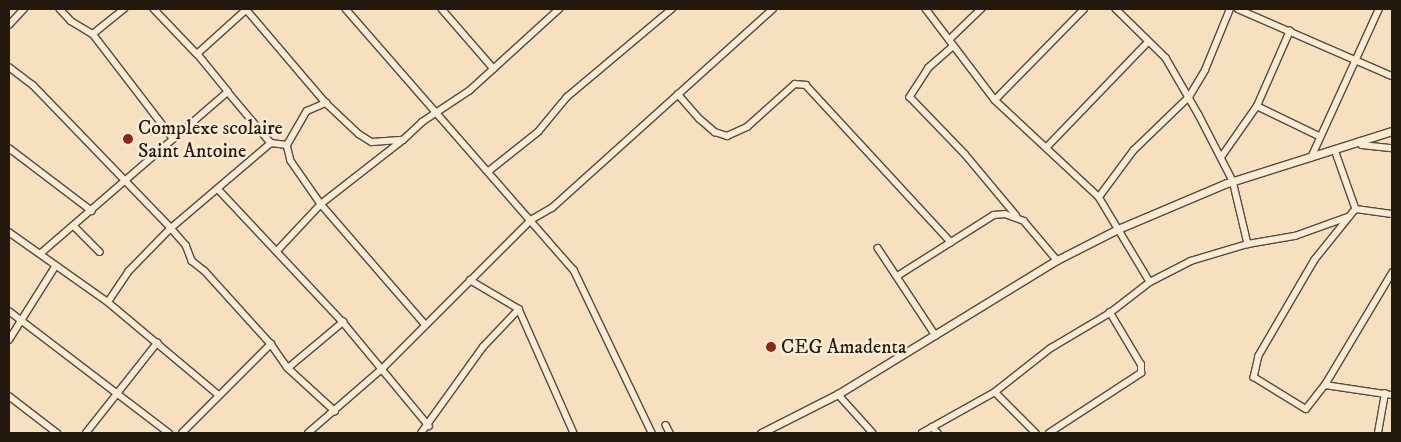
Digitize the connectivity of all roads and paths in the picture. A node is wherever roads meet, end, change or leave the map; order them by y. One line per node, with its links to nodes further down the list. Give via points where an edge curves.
1 (24, 9): 18 (street)
2 (60, 9): 20 (street, via 71,21)
3 (124, 9): 20 (street)
4 (154, 9): 24 (street)
5 (246, 9): 24 (street); 33 (street)
6 (346, 9): 35 (street)
7 (442, 9): 27 (street)
8 (559, 9): 27 (street)
9 (672, 9): 49 (street, via 567,97 538,132)
10 (773, 9): 30 (street)
11 (926, 9): 21 (street)
12 (981, 9): 21 (street)
13 (1084, 9): 32 (street)
14 (1116, 9): 22 (street)
15 (1230, 9): 31 (street, via 1205,70)
16 (1238, 9): 19 (street)
17 (1379, 9): 25 (street)
18 (9, 25)
19 (1290, 31): 25 (street); 34 (street)
20 (93, 34): 38 (street)
21 (949, 40): 23 (street)
22 (1148, 42): 31 (street, via 1166,58); 43 (street)
23 (954, 46): 32 (street); 58 (street, via 929,68 910,97 965,154)
24 (197, 54): 29 (street)
25 (1353, 61): 28 (street); 37 (street)
26 (9, 67): 50 (street, via 33,85)
27 (494, 69): 35 (street)
28 (1392, 76)
29 (228, 92): 38 (street); 41 (street)
30 (678, 94): 60 (street, via 552,208); 65 (street, via 715,132 727,136 747,127 794,84 806,85)
31 (1189, 97): 47 (street); 53 (street, via 1133,151)
32 (995, 100): 43 (street)
33 (326, 103): 39 (street, via 366,140); 42 (street, via 307,111)
34 (1257, 106): 37 (street); 47 (street)
35 (437, 112): 39 (street); 49 (street)
36 (1392, 131): 40 (street)
37 (1319, 136): 48 (street)
38 (172, 137): 50 (street)
39 (402, 140): 54 (street)
40 (1360, 141): 45 (street, via 1362,145); 46 (street)
41 (271, 143): 42 (street); 52 (street)
42 (287, 145): 54 (street, via 291,161)
43 (1047, 147): 53 (street)
44 (9, 148): 56 (street)
45 (1392, 148)
46 (1336, 150): 48 (street); 55 (street)
47 (1222, 156): 51 (street)
48 (1311, 158): 51 (street)
49 (489, 171): 60 (street)
50 (127, 181): 56 (street); 62 (street)
51 (1233, 181): 63 (street); 66 (street)
52 (218, 189): 62 (street); 68 (street)
53 (1099, 197): 63 (street)
54 (322, 204): 68 (street); 84 (street)
55 (1356, 209): 57 (street); 59 (street)
56 (92, 211): 61 (street)
57 (1392, 214)
58 (1016, 215): 65 (street, via 994,215); 71 (street)
59 (1348, 217): 66 (street, via 1295,236); 91 (street, via 1314,260 1259,356 1253,373 1265,385 1306,408)
60 (531, 220): 75 (street); 110 (street, via 574,270)
61 (75, 227): 69 (street); 70 (street)
62 (171, 228): 78 (street, via 128,272); 88 (street, via 186,245 192,261 205,271)
63 (1118, 229): 71 (street); 76 (street)
64 (9, 232): 70 (street)
65 (951, 242): 74 (street)
66 (1248, 244): 76 (street, via 1204,255)
67 (878, 248): 74 (street)
68 (278, 250): 83 (street)
69 (100, 252)
70 (40, 254): 72 (street)
71 (1057, 260): 85 (street)
72 (55, 267): 78 (street); 82 (street)
73 (1392, 273): 77 (street)
74 (899, 275): 85 (street)
75 (470, 280): 79 (street); 84 (street)
76 (1150, 282): 81 (street)
77 (1389, 283): 91 (street)
78 (108, 302): 87 (street)
79 (519, 309): 101 (street, via 483,347); 109 (street)
80 (9, 311): 82 (street)
81 (1110, 313): 92 (street, via 1051,348); 117 (street, via 1141,365 1141,373)
82 (23, 321): 86 (street); 98 (street)
83 (343, 322): 89 (street); 90 (street)
84 (424, 323): 90 (street)
85 (936, 336): 93 (street)
86 (9, 340)
87 (157, 343): 95 (street); 98 (street)
88 (271, 344): 89 (street); 95 (street)
89 (288, 368): 99 (street)
90 (383, 368): 99 (street); 101 (street)
91 (1325, 385): 94 (street)
92 (995, 392): 102 (street); 116 (street)
93 (838, 394): 112 (street); 113 (street)
94 (1385, 394): 96 (street); 118 (street)
95 (219, 395): 106 (street)
96 (1392, 395)
97 (9, 396): 103 (street)
98 (118, 396): 104 (street); 105 (street)
99 (335, 411): 107 (street)
100 (666, 425): 111 (street)
101 (429, 426): 108 (street)
102 (932, 427): 114 (street); 115 (street)
103 (57, 433)
104 (86, 433)
105 (169, 433)
106 (182, 433)
107 (308, 433)
108 (421, 433)
109 (574, 433)
110 (652, 433)
111 (670, 433)
112 (761, 433)
113 (873, 433)
114 (922, 433)
115 (938, 433)
116 (1036, 433)
117 (1049, 433)
118 (1378, 433)

